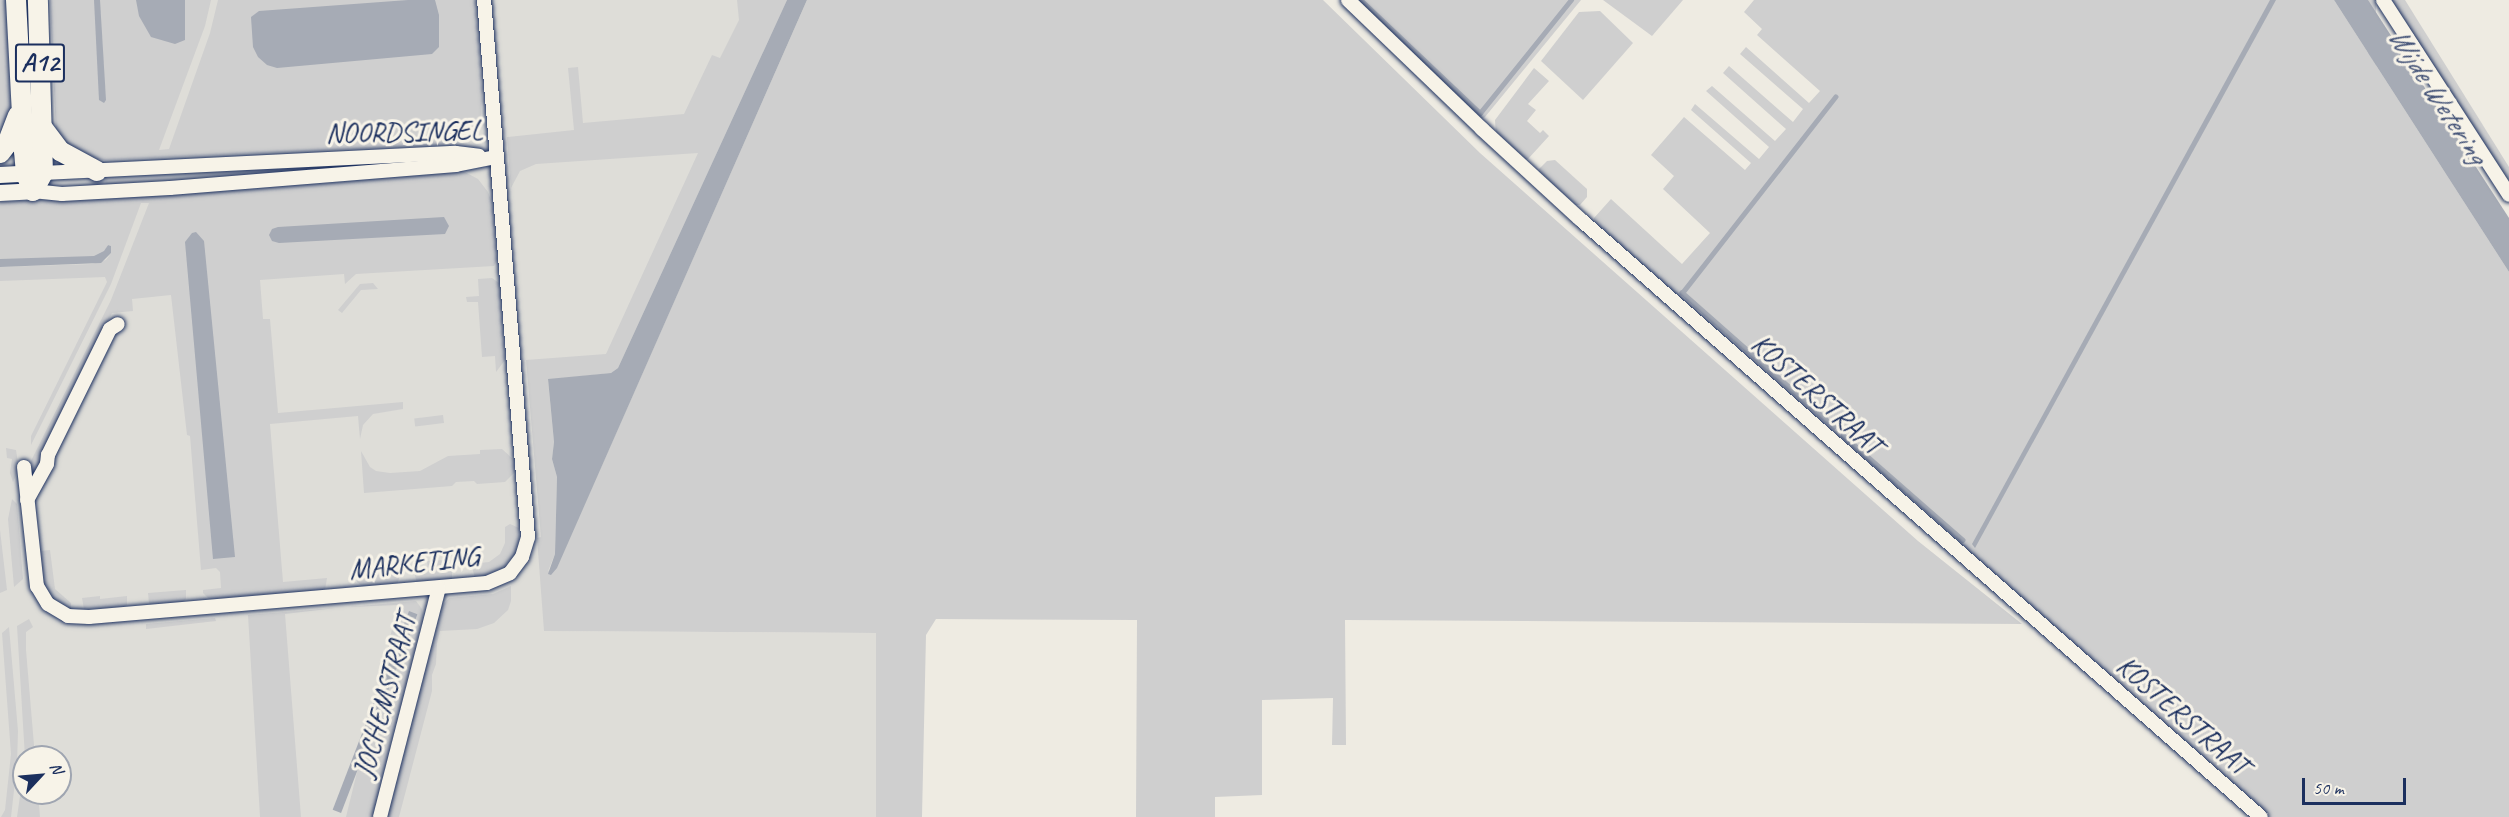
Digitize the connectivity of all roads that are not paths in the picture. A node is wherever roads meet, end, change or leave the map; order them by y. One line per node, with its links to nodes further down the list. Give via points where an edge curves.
1 (16, 0): 6 (highway, A12)
2 (38, 0): 7 (highway, A12)
3 (484, 0): 9 (street, MARKETING)
4 (1348, 0): 20 (street, KOSTERSTRAAT, via 1580,219)
5 (2383, 0): 14 (street)
6 (21, 107): 8 (highway, A12, via 12,134); 12 (highway, A12)
7 (42, 127): 10 (highway, A12, via 60,151); 12 (highway, A12)
8 (0, 153)
9 (496, 157): 10 (street, NOORDSINGEL, via 456,153); 12 (street, NOORDSINGEL, via 456,165 63,194); 18 (street, MARKETING, via 528,537 522,557 503,578 487,584)
10 (97, 171): 12 (street, NOORDSINGEL)
11 (0, 175): 12 (main road, NOORDSINGEL)
12 (41, 178): 13 (main road, NOORDSINGEL)
13 (0, 193)
14 (2509, 195)
15 (118, 324): 17 (street, via 110,329)
16 (24, 467): 17 (street, MARKETING)
17 (27, 500): 18 (street, MARKETING, via 37,586 48,604 68,616 89,618)
18 (439, 588): 19 (street, JOCHEMSTRAAT)
19 (380, 817)
20 (2261, 817)

